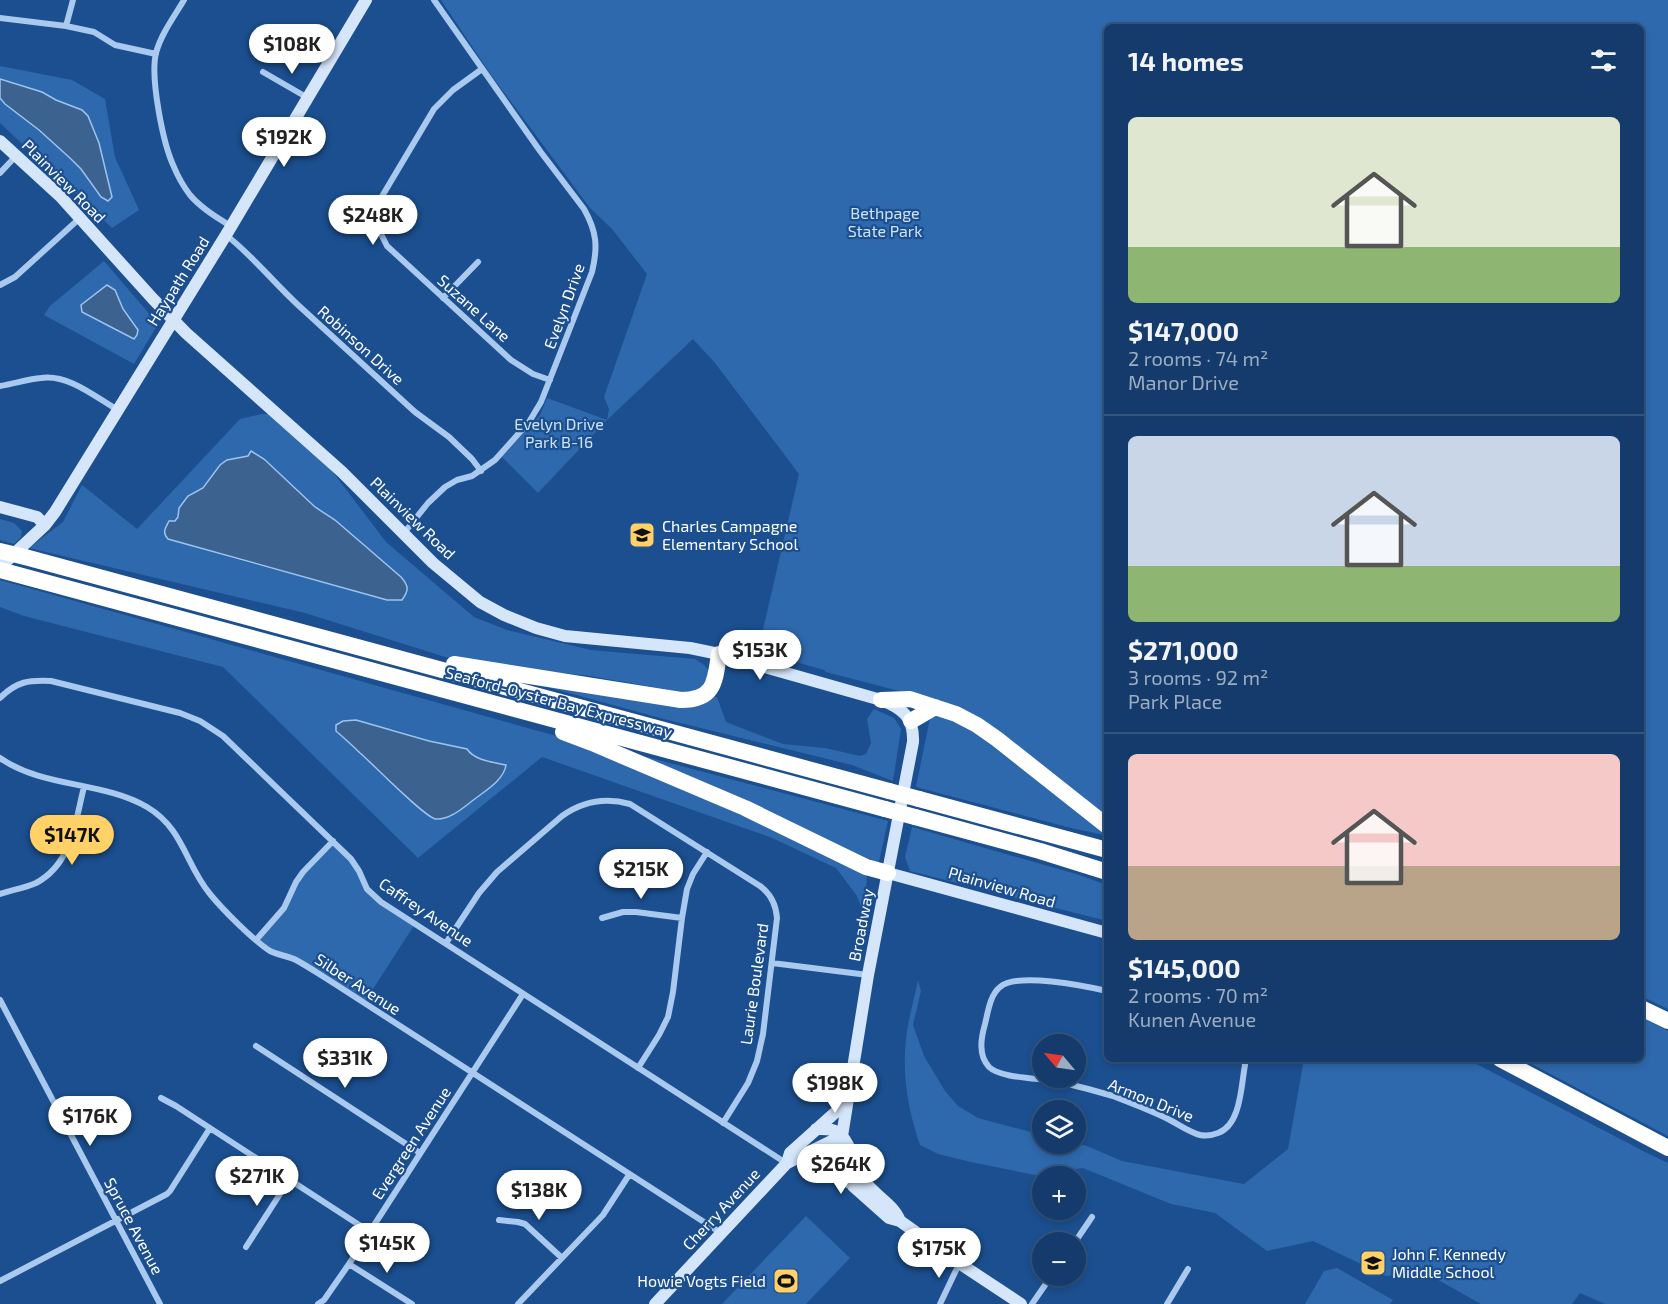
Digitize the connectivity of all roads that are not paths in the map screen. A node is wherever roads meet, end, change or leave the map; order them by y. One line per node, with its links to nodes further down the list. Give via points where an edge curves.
1 (73, 0): 6 (street)
2 (184, 0): 7 (street)
3 (366, 0): 10 (main road, Haypath Road)
4 (434, 0): 8 (street, Evelyn Drive)
5 (0, 18): 6 (street)
6 (66, 26): 7 (street, via 94,32 115,45)
7 (156, 54): 15 (street, Robinson Drive, via 156,99 172,165 191,196)
8 (482, 69): 18 (street, Suzane Lane, via 434,109 379,206 379,230 387,246); 20 (street, Evelyn Drive, via 584,209 595,235 592,272)
9 (263, 72): 10 (street)
10 (308, 98): 15 (main road, Haypath Road)
11 (0, 141): 12 (main road, Plainview Road)
12 (16, 156): 13 (street); 14 (main road, Plainview Road)
13 (0, 173)
14 (80, 218): 17 (street, via 15,277); 19 (main road, Plainview Road)
15 (229, 231): 19 (main road, Haypath Road); 23 (street, Robinson Drive, via 298,305 449,437)
16 (478, 262): 18 (street)
17 (0, 285)
18 (442, 298): 20 (street, Suzane Lane, via 511,360)
19 (173, 319): 22 (main road, Haypath Road); 26 (main road, Plainview Road, via 342,472)
20 (550, 380): 23 (street, Evelyn Drive, via 529,422)
21 (0, 386): 22 (street, via 57,378)
22 (118, 410): 25 (main road, Haypath Road)
23 (481, 471): 26 (street, Evelyn Drive, via 445,487)
24 (0, 507): 25 (main road, via 37,517)
25 (45, 525): 28 (main road, Haypath Road)
26 (403, 534): 30 (main road, Plainview Road, via 480,602 536,628 579,638)
27 (0, 551): 29 (highway, Seaford-Oyster Bay Expressway, bridge)
28 (3, 570): 33 (highway, Seaford-Oyster Bay Expressway)
29 (370, 651): 30 (highway, via 688,700 705,695 712,686); 40 (highway, Seaford-Oyster Bay Expressway, bridge)
30 (719, 654): 32 (main road, Plainview Road)
31 (0, 698): 39 (street, Caffrey Avenue, via 20,683 51,681 200,721 223,736)
32 (881, 700): 34 (highway, via 910,699); 35 (main road, Plainview Road, via 899,708)
33 (484, 701): 42 (highway, Seaford-Oyster Bay Expressway, bridge, via 1040,850); 43 (highway, via 724,799 866,867)
34 (935, 707): 35 (highway); 38 (highway, via 987,730)
35 (911, 721): 43 (main road, Broadway, via 913,742)
36 (0, 758): 37 (street, Silber Avenue, via 20,770)
37 (84, 787): 44 (street, via 70,844 59,864 34,884); 48 (street, Silber Avenue, via 128,798 160,816 183,845 208,893)
38 (1104, 824)
39 (333, 841): 48 (street, via 303,872 284,908); 49 (street, Caffrey Avenue, via 351,859 371,894)
40 (1104, 849)
41 (707, 852): 46 (street, via 687,889); 49 (street, Laurie Boulevard, via 630,804 607,800 581,804 497,872); 50 (street, Laurie Boulevard, via 760,886 771,898 777,918)
42 (1104, 871)
43 (888, 873): 47 (main road, Plainview Road); 51 (main road, Broadway)
44 (0, 894)
45 (602, 918): 46 (street, via 636,912)
46 (682, 918): 60 (street, via 668,1017)
47 (1104, 932)
48 (256, 940): 61 (street, Silber Avenue, via 271,951 294,959)
49 (446, 943): 53 (street, Caffrey Avenue)
50 (772, 963): 51 (street); 64 (street, Laurie Boulevard, via 757,1061)
51 (867, 975): 63 (main road, Broadway)
52 (1104, 990): 58 (street, Armon Drive, via 1031,980 1000,986 993,996 983,1032 985,1061 1000,1074 1059,1082 1112,1096 1200,1135 1218,1134 1232,1124)
53 (523, 994): 60 (street, Caffrey Avenue); 61 (street, Evergreen Avenue)
54 (0, 1000): 76 (street, Spruce Avenue)
55 (1644, 1009): 56 (highway)
56 (1668, 1021)
57 (256, 1046): 69 (street)
58 (1244, 1062)
59 (1506, 1062): 68 (highway)
60 (638, 1068): 64 (street, Caffrey Avenue)
61 (472, 1073): 69 (street, Evergreen Avenue); 71 (street, Silber Avenue)
62 (161, 1098): 65 (street)
63 (848, 1098): 66 (main road, Cherry Avenue); 67 (main road, Broadway)
64 (723, 1123): 70 (street, Caffrey Avenue)
65 (210, 1128): 72 (street); 76 (street, via 170,1191)
66 (816, 1129): 67 (main road, via 832,1129); 70 (main road, Cherry Avenue, via 790,1153)
67 (842, 1136): 70 (main road, Cherry Avenue); 73 (main road, Broadway, via 837,1148); 77 (main road, Broadway, via 863,1179 896,1211)
68 (1668, 1148)
69 (420, 1153): 78 (street, Evergreen Avenue)
70 (792, 1161): 73 (main road, via 823,1163); 80 (main road, Cherry Avenue)
71 (629, 1175): 80 (street, Silber Avenue); 82 (street, via 603,1215)
72 (289, 1180): 78 (street); 81 (street)
73 (853, 1186): 77 (main road, Broadway, via 889,1218)
74 (1092, 1217): 79 (street)
75 (500, 1220): 82 (street, via 525,1224)
76 (115, 1221): 86 (street); 88 (street, Spruce Avenue)
77 (900, 1221): 83 (main road, Broadway)
78 (370, 1232): 84 (street, Evergreen Avenue)
79 (1082, 1232)
80 (721, 1233): 92 (main road, Cherry Avenue)
81 (246, 1247)
82 (562, 1258): 91 (street)
83 (959, 1263): 93 (street); 94 (main road, Broadway)
84 (349, 1264): 89 (street, Evergreen Avenue); 90 (street)
85 (1188, 1269): 96 (street)
86 (0, 1281)
87 (1044, 1286): 95 (street)
88 (160, 1304)
89 (318, 1304)
90 (412, 1304)
91 (518, 1304)
92 (655, 1304)
93 (940, 1304)
94 (1021, 1304)
95 (1032, 1304)
96 (1167, 1304)

